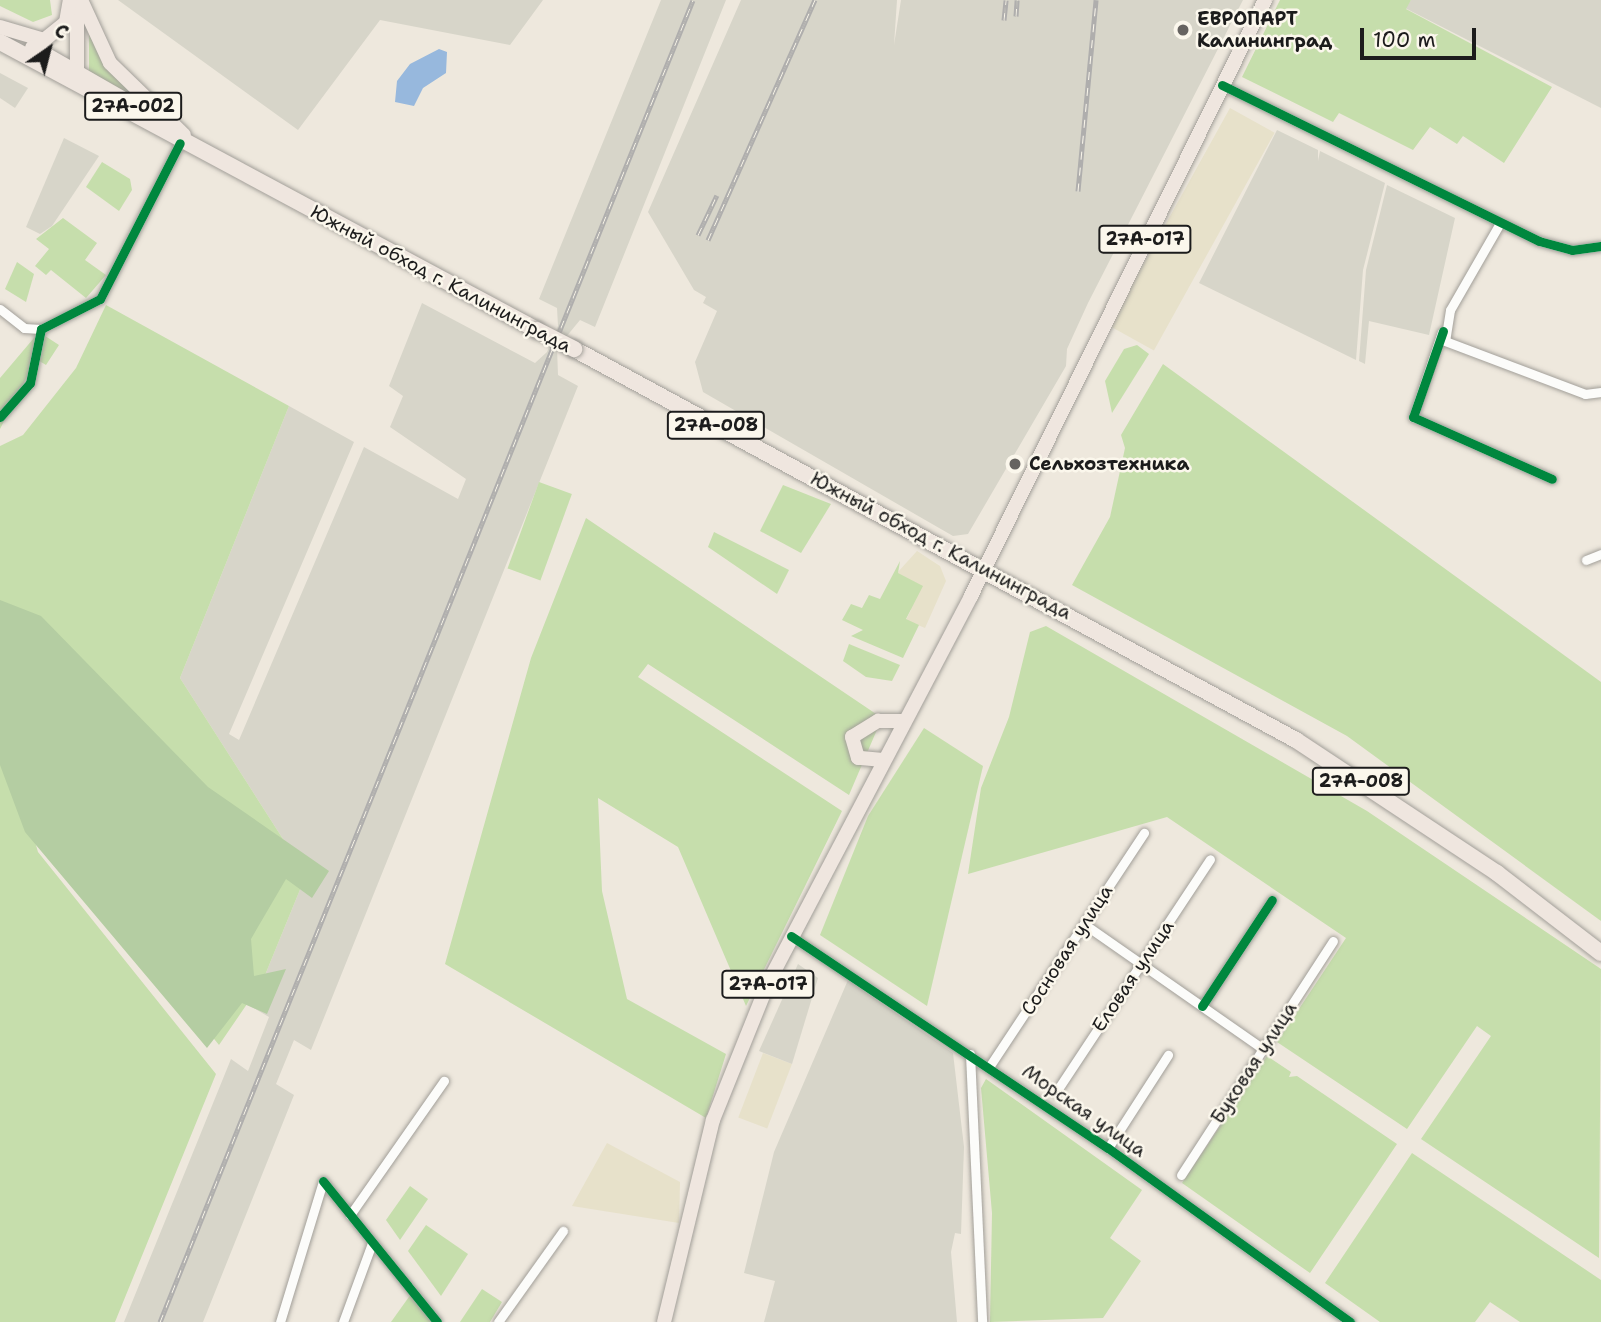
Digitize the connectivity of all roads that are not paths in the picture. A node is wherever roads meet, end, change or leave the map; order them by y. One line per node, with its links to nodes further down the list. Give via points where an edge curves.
1 (70, 0): 5 (main road, via 66,22 44,40)
2 (79, 0): 4 (main road, 27А-008); 8 (main road, 27А-008)
3 (1265, 0): 9 (main road, 27А-017)
4 (85, 16): 8 (main road, via 84,63); 11 (main road, 27А-008, via 110,63)
5 (0, 29): 8 (highway, 27А-002)
6 (0, 42): 7 (highway, 27А-002)
7 (49, 70): 8 (main road); 10 (highway, 27А-002)
8 (75, 71): 10 (main road, 27А-008); 11 (highway, 27А-002)
9 (1222, 85): 12 (street); 22 (main road, 27А-017)
10 (79, 88): 11 (highway, Южный обход г. Калининграда / 27А-008)
11 (186, 142): 15 (street, via 100,299); 22 (highway, Южный обход г. Калининграда / 27А-008, bridge)
12 (1500, 223): 13 (street, via 1572,250); 16 (street)
13 (1601, 246)
14 (0, 309): 15 (street, via 24,328)
15 (41, 329): 18 (street, via 30,383)
16 (1443, 331): 17 (street, via 1453,345 1585,394); 19 (street, via 1413,417)
17 (1601, 392)
18 (0, 417)
19 (1552, 479)
20 (1601, 554): 21 (street)
21 (1586, 560)
22 (983, 570): 23 (main road, 27А-017); 31 (highway, Южный обход г. Калининграда / 27А-008, via 1336,765)
23 (903, 721): 24 (main road, 27А-017); 24 (main road, via 878,721 852,737 858,758)
24 (883, 760): 29 (main road, 27А-017)
25 (1144, 833): 28 (street, Сосновая улица)
26 (1210, 859): 32 (street, Еловая улица)
27 (1272, 900): 33 (street)
28 (1084, 924): 32 (street); 37 (street, Сосновая улица)
29 (792, 936): 35 (street, Морская улица); 49 (main road, 27А-017, via 713,1120)
30 (1333, 941): 34 (street, Буковая улица)
31 (1601, 953)
32 (1141, 963): 33 (street); 39 (street, Еловая улица)
33 (1202, 1006): 34 (street)
34 (1263, 1049): 41 (street, Буковая улица)
35 (970, 1054): 37 (street, Морская улица); 50 (street)
36 (1168, 1055): 40 (street)
37 (989, 1067): 40 (street, Морская улица)
38 (444, 1081): 42 (street)
39 (1056, 1092)
40 (1108, 1149): 51 (street, Морская улица)
41 (1181, 1175)
42 (350, 1215): 44 (street); 45 (street, via 323,1181)
43 (563, 1231): 48 (street)
44 (372, 1243): 46 (street); 47 (street)
45 (281, 1322)
46 (343, 1322)
47 (437, 1322)
48 (498, 1322)
49 (664, 1322)
50 (982, 1322)
51 (1350, 1322)

